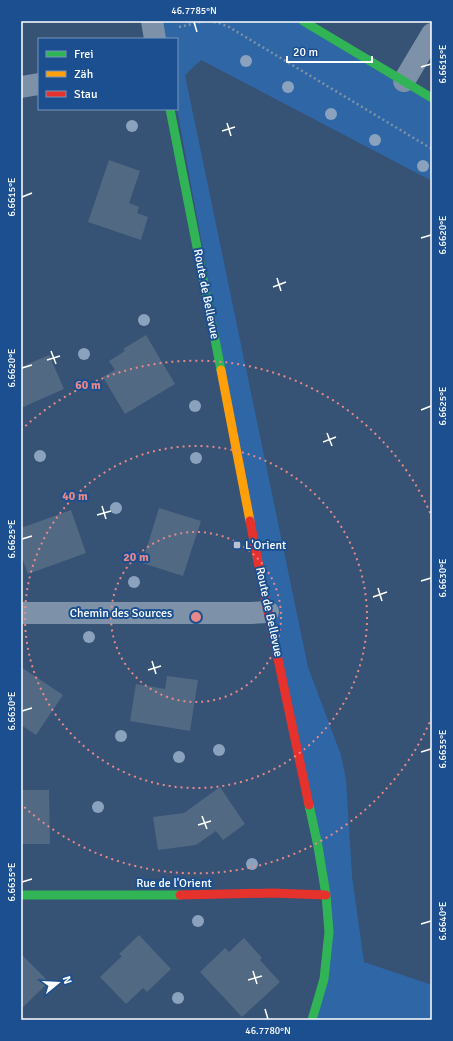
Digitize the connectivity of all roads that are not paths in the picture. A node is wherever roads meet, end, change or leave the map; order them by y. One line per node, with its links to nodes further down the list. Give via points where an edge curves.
1 (152, 21): 4 (street)
2 (303, 21): 5 (street)
3 (432, 34): 5 (street)
4 (155, 38)
5 (404, 81): 8 (street)
6 (38, 84): 7 (street)
7 (21, 87)
8 (432, 98)
9 (170, 110): 10 (street, Route de Bellevue)
10 (268, 612): 11 (street, Chemin des Sources); 13 (street, Route de Bellevue, via 318,846)
11 (21, 613)
12 (21, 895): 13 (street, Rue de l'Orient)
13 (326, 895): 14 (street, Route de Bellevue, via 329,932 324,979)
14 (312, 1020)

